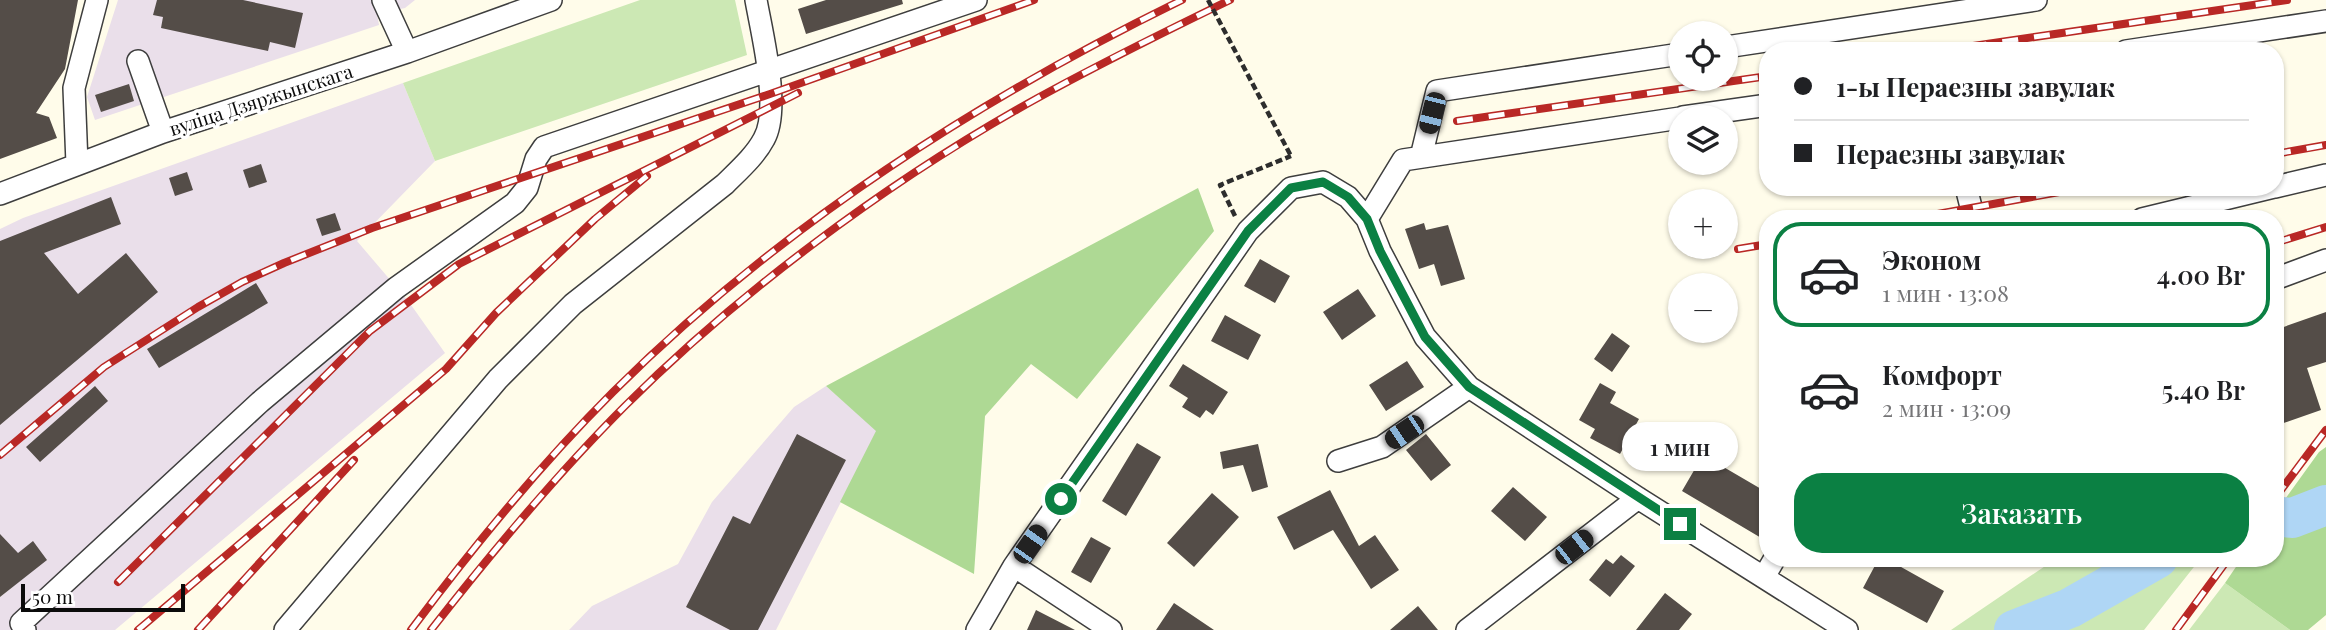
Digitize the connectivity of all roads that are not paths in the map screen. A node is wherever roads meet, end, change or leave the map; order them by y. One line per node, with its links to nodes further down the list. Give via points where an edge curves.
1 (97, 0): 20 (street, via 74,89)
2 (383, 0): 11 (street)
3 (551, 0): 7 (street, вуліца Дзяржынскага)
4 (756, 0): 14 (street)
5 (976, 0): 14 (street)
6 (2036, 0): 10 (street)
7 (518, 5): 11 (street, вуліца Дзяржынскага)
8 (2326, 21): 9 (street)
9 (2186, 42)
10 (1738, 45)
11 (407, 52): 18 (street, вуліца Дзяржынскага)
12 (1668, 56): 19 (street, via 1437,91)
13 (138, 61): 18 (street)
14 (768, 72): 35 (street, via 544,147 516,203 396,288 260,402 21,623); 36 (street, via 772,117 765,138 747,162 573,304 517,360)
15 (1759, 106): 16 (street)
16 (1738, 110)
17 (1668, 120): 19 (street)
18 (163, 132): 20 (street, вуліца Дзяржынскага)
19 (1421, 157): 26 (street, via 1403,160)
20 (77, 164): 23 (street, вуліца Дзяржынскага)
21 (2326, 175): 22 (street)
22 (2284, 185)
23 (0, 194)
24 (2238, 196): 25 (street)
25 (2179, 210)
26 (1367, 219): 29 (street, via 1425,337); 32 (street, via 1348,197 1323,182 1291,188 1248,231)
27 (2326, 260): 28 (street)
28 (2284, 276)
29 (1469, 387): 30 (street, via 1382,447); 31 (street)
30 (1338, 461)
31 (1638, 498): 34 (street); 39 (street)
32 (1014, 566): 37 (street); 38 (street)
33 (1769, 567): 34 (street)
34 (1764, 577): 40 (street)
35 (25, 630)
36 (285, 630)
37 (977, 630)
38 (1111, 630)
39 (1467, 630)
40 (1847, 630)

